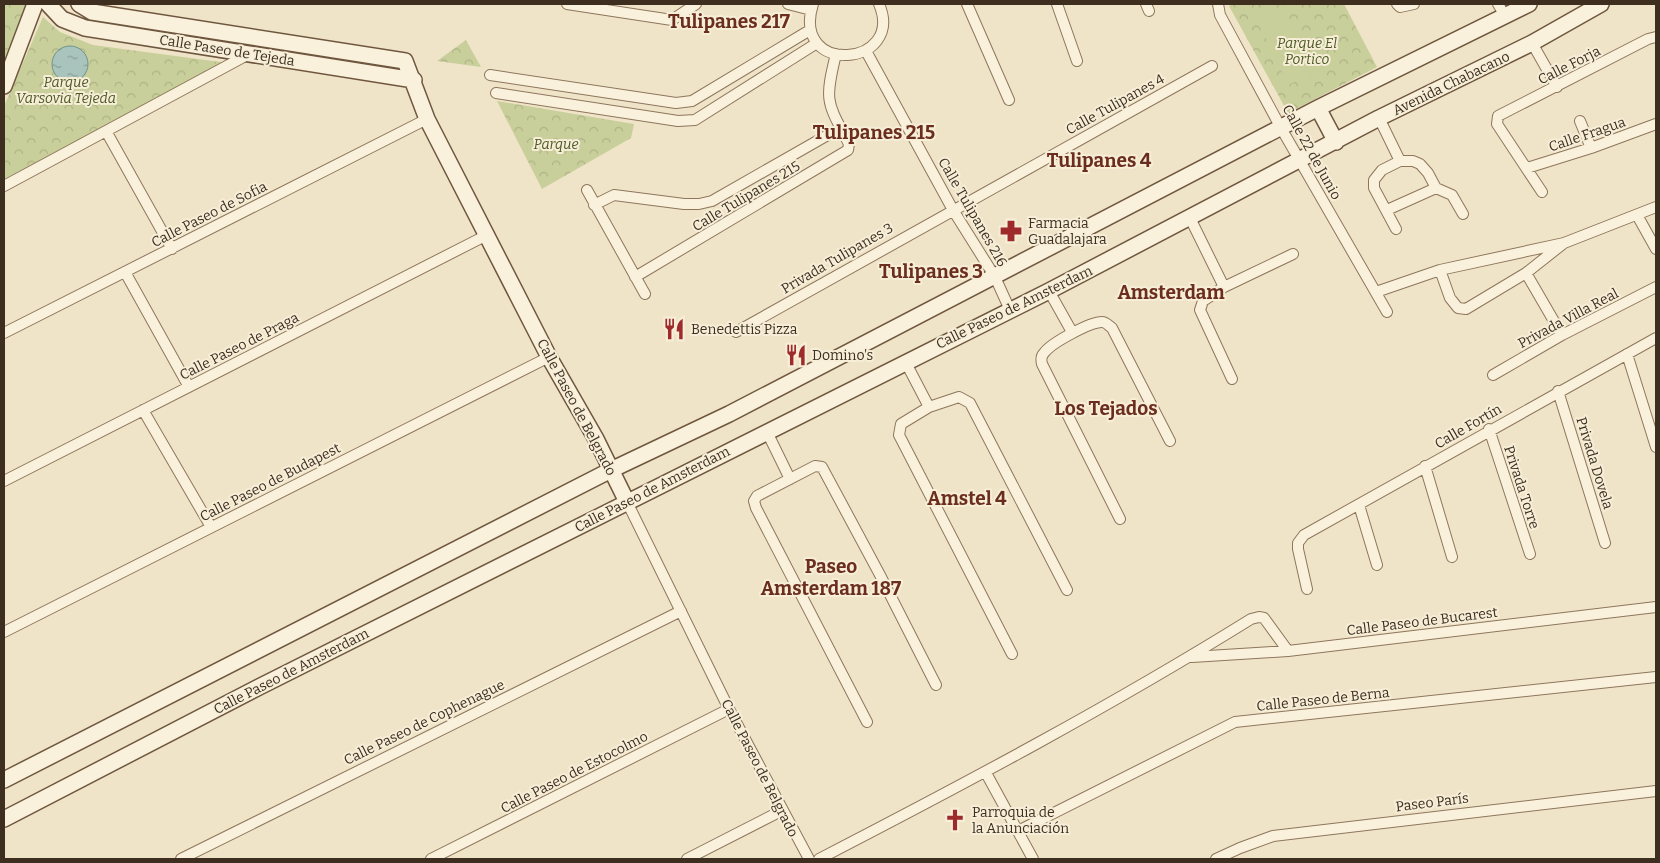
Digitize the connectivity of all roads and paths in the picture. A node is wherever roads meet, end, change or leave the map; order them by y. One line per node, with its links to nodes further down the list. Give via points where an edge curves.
1 (35, 4): 30 (main road)
2 (48, 4): 23 (main road, Calle Paseo de Tejeda, via 62,19 85,28)
3 (78, 4): 18 (main road, Calle Paseo de Tejeda, via 92,12)
4 (567, 4): 5 (street, via 672,20)
5 (696, 4)
6 (788, 4): 15 (street)
7 (879, 4): 22 (street, via 883,23 879,37)
8 (967, 4): 33 (street)
9 (1057, 4): 26 (street)
10 (1218, 4): 40 (street, Calle 22 de Junio, via 1220,15)
11 (1414, 4): 14 (street)
12 (1529, 4): 16 (main road)
13 (1600, 4): 21 (main road, Avenida Chabacano)
14 (1399, 5)
15 (812, 7): 17 (street)
16 (1501, 10): 34 (main road)
17 (810, 30): 20 (street); 28 (street, via 692,101 676,103)
18 (260, 37): 23 (street); 25 (main road, Calle Paseo de Tejeda)
19 (1656, 37): 31 (street, Calle Forja)
20 (817, 43): 24 (street); 32 (street, via 695,120 678,121)
21 (1532, 43): 31 (street); 35 (main road, Avenida Chabacano)
22 (866, 51): 24 (street, via 857,55); 53 (street, Calle Tulipanes 216)
23 (251, 53): 29 (main road, Calle Paseo de Tejeda); 41 (street)
24 (836, 54): 39 (street, Calle Tulipanes 215, via 827,95 829,107)
25 (405, 61): 29 (main road, Calle Paseo de Belgrado)
26 (1077, 61)
27 (1212, 66): 53 (street, Calle Tulipanes 4)
28 (490, 75)
29 (414, 80): 36 (main road, Calle Paseo de Belgrado)
30 (4, 86)
31 (1558, 87): 46 (street, Calle Forja, via 1501,113 1497,119 1497,124)
32 (496, 93)
33 (1008, 100)
34 (1318, 108): 40 (main road); 42 (main road)
35 (1379, 118): 42 (main road, Avenida Chabacano); 45 (street)
36 (427, 119): 59 (main road, Calle Paseo de Belgrado); 61 (street, Calle Paseo de Sofia)
37 (1580, 121): 43 (street)
38 (1656, 124): 43 (street, Calle Fragua)
39 (840, 128): 51 (street, Calle Tulipanes 215, via 712,201 684,204 614,195); 67 (street, Calle Tulipanes 215, via 849,144 848,150)
40 (1281, 128): 44 (street, Calle 22 de Junio); 68 (main road)
41 (106, 131): 47 (street); 61 (street)
42 (1336, 142): 44 (main road, Avenida Chabacano)
43 (1591, 148): 46 (street, Calle Fragua)
44 (1302, 160): 57 (main road, Calle Paseo de Amsterdam); 72 (street, Calle 22 de Junio)
45 (1400, 161): 48 (street, via 1420,164); 54 (street, via 1382,170 1374,180 1374,188)
46 (1527, 168): 50 (street)
47 (4, 186)
48 (1436, 188): 54 (street); 55 (street, via 1452,195)
49 (587, 190): 51 (street)
50 (1542, 192)
51 (594, 205): 67 (street)
52 (1656, 207): 56 (street)
53 (953, 210): 68 (street, Calle Tulipanes 216); 76 (street, Privada Tulipanes 3)
54 (1387, 210): 58 (street)
55 (1463, 214)
56 (1637, 215): 60 (street); 62 (street)
57 (1190, 218): 69 (street); 71 (main road, Calle Paseo de Amsterdam)
58 (1396, 229)
59 (487, 235): 82 (main road, Calle Paseo de Belgrado); 86 (street, Calle Paseo de Praga)
60 (1564, 244): 64 (street); 66 (street)
61 (172, 249): 65 (street, Calle Paseo de Sofia)
62 (1656, 250)
63 (1292, 254): 69 (street)
64 (1440, 270): 66 (street, via 1450,298 1458,308 1466,309); 72 (street)
65 (126, 272): 78 (street, Calle Paseo de Sofia); 86 (street)
66 (1526, 273): 79 (street)
67 (635, 277): 73 (street)
68 (995, 277): 74 (street, Calle Tulipanes 216); 95 (main road)
69 (1224, 287): 85 (street, via 1203,301 1200,310)
70 (1656, 287): 79 (street, Privada Villa Real)
71 (1049, 291): 74 (main road, Calle Paseo de Amsterdam); 77 (street)
72 (1376, 292): 75 (street, Calle 22 de Junio)
73 (645, 294)
74 (1010, 310): 83 (main road, Calle Paseo de Amsterdam)
75 (1387, 312)
76 (736, 332)
77 (1072, 332): 92 (street, via 1101,322 1112,328); 100 (street, via 1044,352 1042,364)
78 (4, 334)
79 (1562, 335): 84 (street, Privada Villa Real)
80 (1656, 338): 81 (street, Calle Fortín)
81 (1627, 354): 87 (street, Calle Fortín); 93 (street)
82 (549, 356): 95 (main road, Calle Paseo de Belgrado); 101 (street, Calle Paseo de Budapest)
83 (906, 361): 88 (street); 91 (main road, Calle Paseo de Amsterdam)
84 (1493, 375)
85 (1232, 380)
86 (189, 387): 89 (street, Calle Paseo de Praga)
87 (1558, 391): 90 (street, Calle Fortín); 102 (street, Privada Dovela)
88 (929, 407): 107 (street, via 959,397 970,403); 112 (street, via 900,424 899,435)
89 (143, 410): 97 (street, Calle Paseo de Praga); 101 (street)
90 (1489, 430): 94 (street, Calle Fortín); 103 (street, Privada Torre)
91 (767, 432): 96 (street); 98 (main road, Calle Paseo de Amsterdam)
92 (1170, 441)
93 (1656, 447)
94 (1425, 466): 99 (street, Calle Fortín); 104 (street)
95 (612, 470): 98 (main road, Calle Paseo de Belgrado); 119 (main road)
96 (790, 479): 115 (street, via 815,466 822,467 827,473); 117 (street, via 757,496 754,501 756,508)
97 (4, 481)
98 (627, 502): 109 (street, Calle Paseo de Belgrado); 122 (main road, Calle Paseo de Amsterdam, via 250,691)
99 (1359, 505): 105 (street); 106 (street, Calle Fortín, via 1304,535 1298,543)
100 (1120, 519)
101 (211, 528): 110 (street, Calle Paseo de Budapest)
102 (1605, 544)
103 (1530, 554)
104 (1452, 557)
105 (1377, 565)
106 (1307, 589)
107 (1067, 590)
108 (1656, 607): 111 (street, Calle Paseo de Bucarest)
109 (681, 611): 116 (street, Calle Paseo de Belgrado); 124 (street, Calle Paseo de Cophenague)
110 (4, 632)
111 (1288, 651): 113 (street, Calle Paseo de Bucarest); 113 (street, via 1259,616)
112 (1012, 654)
113 (1190, 657): 118 (street)
114 (1656, 677): 123 (street, Calle Paseo de Berna, via 1235,722)
115 (936, 685)
116 (729, 709): 121 (street, Calle Paseo de Belgrado); 125 (street, Calle Paseo de Estocolmo)
117 (867, 722)
118 (986, 773): 123 (street); 128 (street)
119 (4, 780)
120 (1656, 791): 130 (street, Paseo París, via 1273,836)
121 (781, 811): 126 (street); 127 (street, Calle Paseo de Belgrado)
122 (4, 819)
123 (1018, 832): 129 (street)
124 (181, 859)
125 (431, 859)
126 (687, 859)
127 (808, 859)
128 (819, 859)
129 (1032, 859)
130 (1216, 859)

